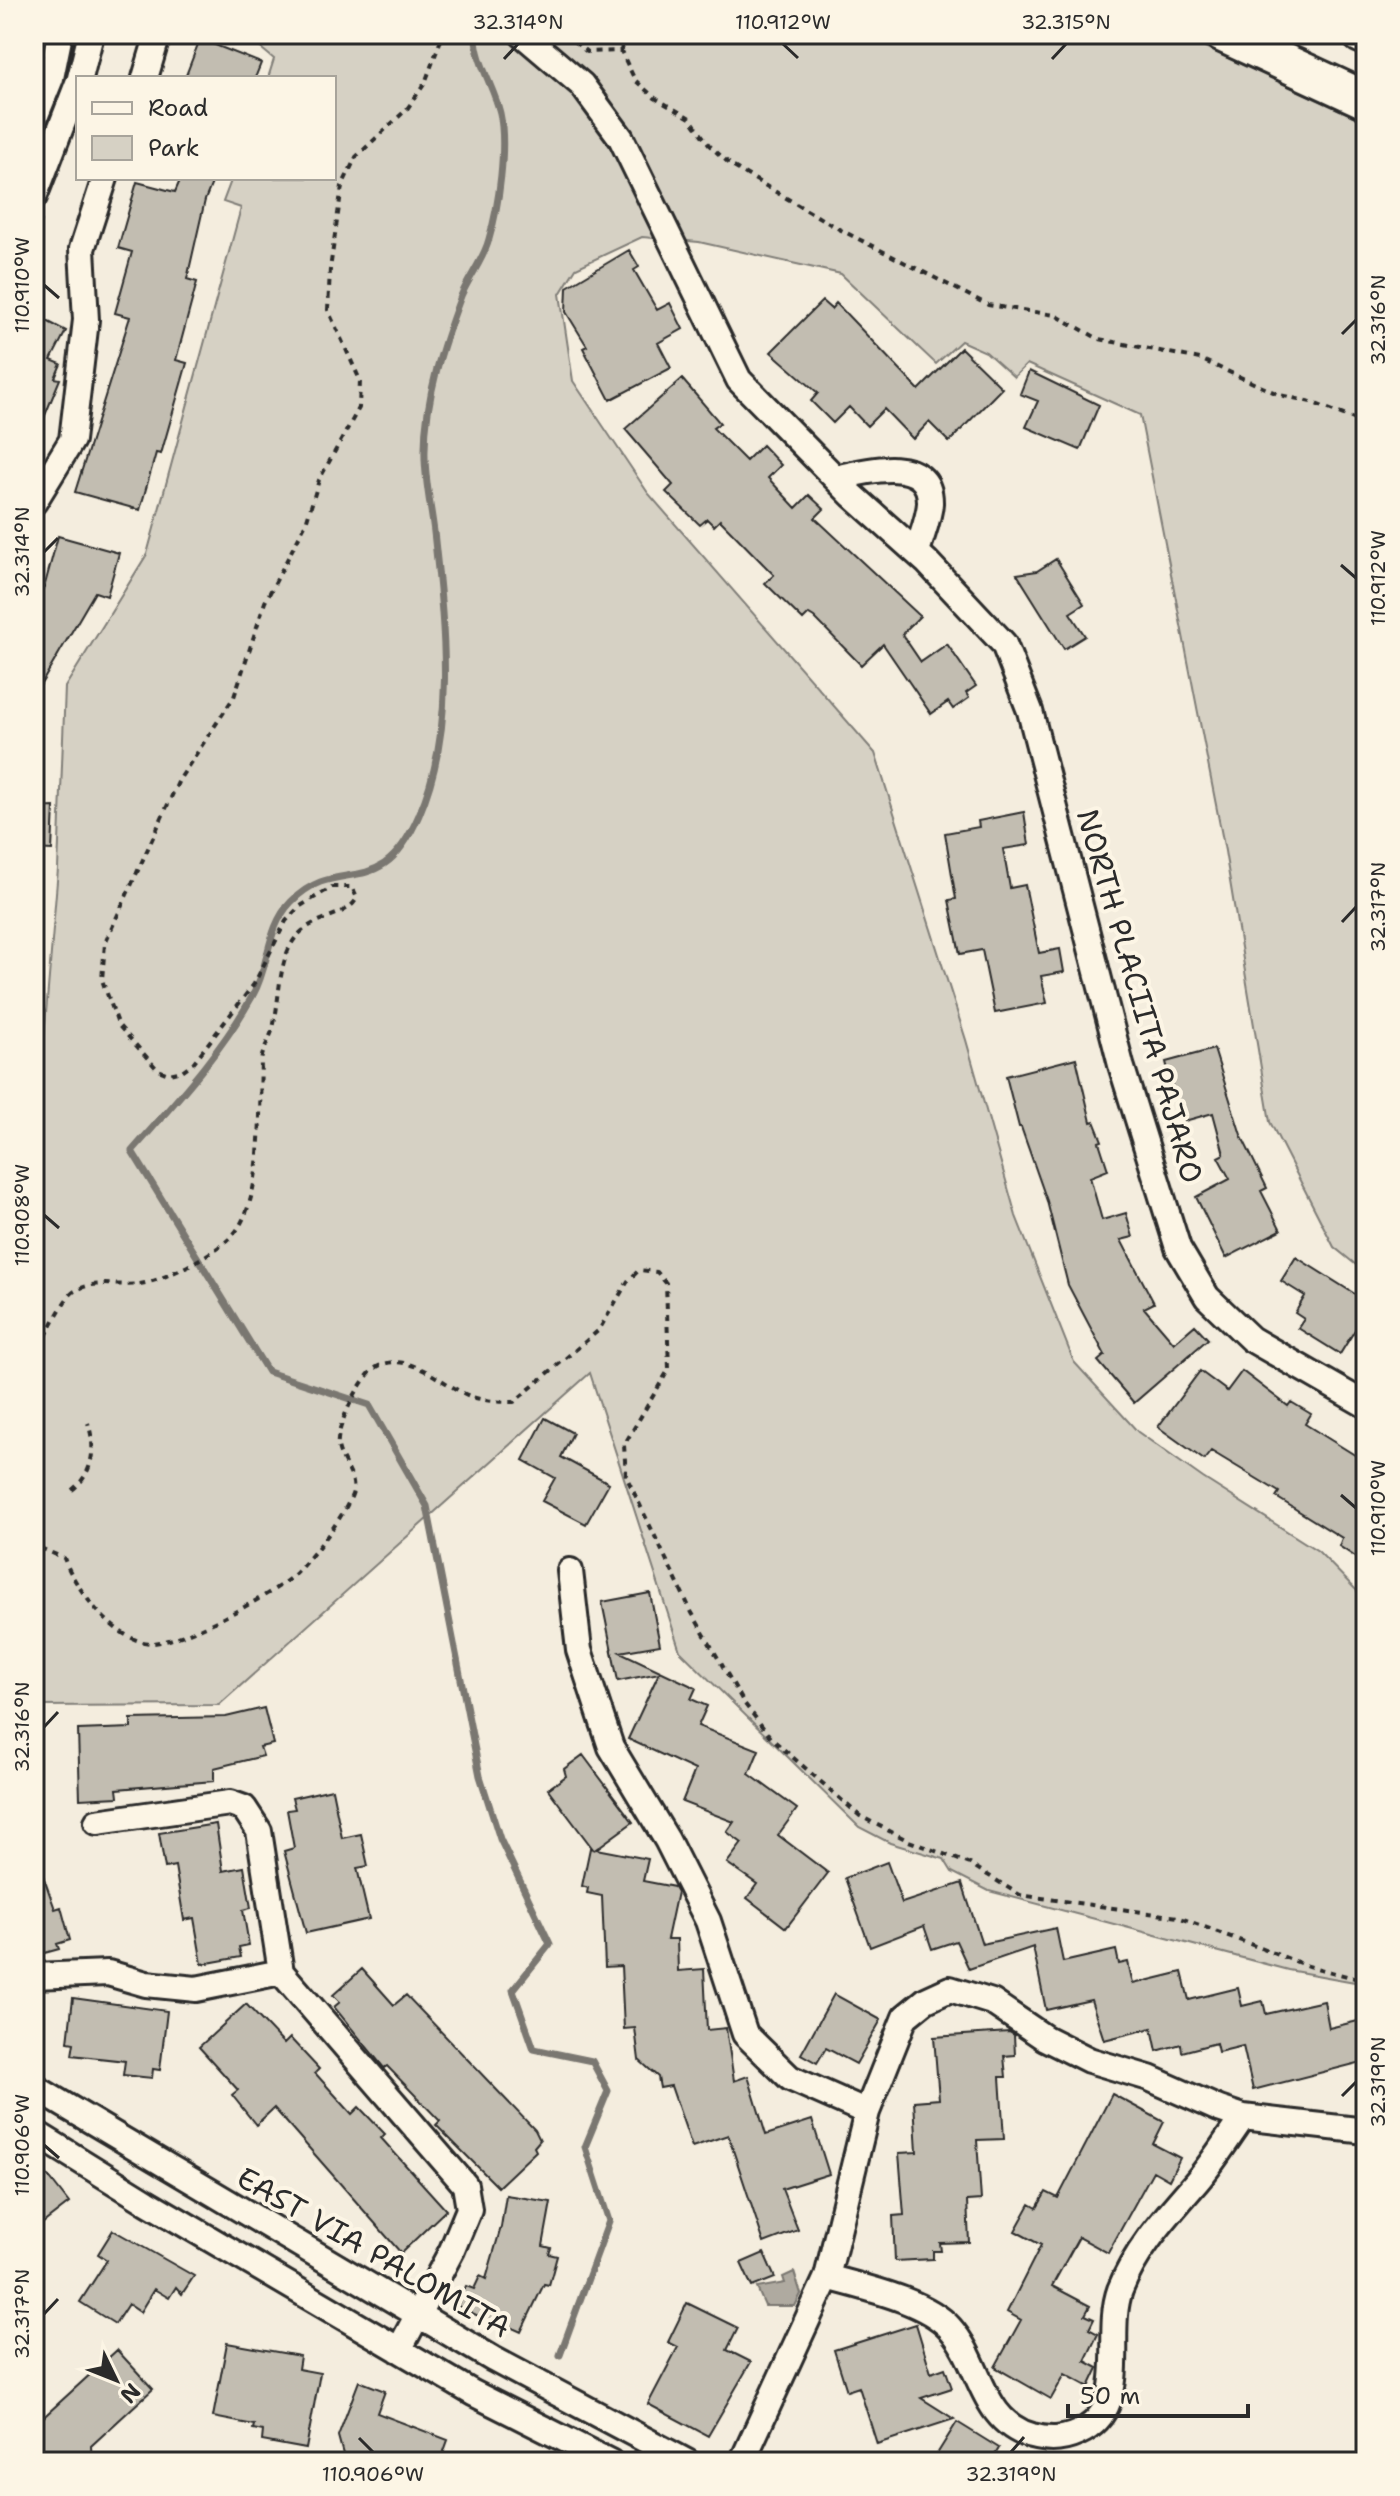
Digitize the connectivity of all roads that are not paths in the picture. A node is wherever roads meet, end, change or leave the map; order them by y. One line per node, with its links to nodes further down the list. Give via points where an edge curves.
1 (60, 34): 10 (street, via 51,78)
2 (91, 34): 6 (street)
3 (158, 34): 7 (street)
4 (522, 34): 13 (street, NORTH PLACIITA PAJARO, via 582,85 621,138 739,380)
5 (1223, 34): 9 (main road)
6 (80, 76)
7 (146, 76)
8 (76, 88): 12 (street)
9 (1366, 100)
10 (34, 120)
11 (104, 180): 14 (street, via 82,249 86,320 72,440)
12 (34, 197)
13 (836, 478): 15 (street, NORTH PLACIITA PAJARO); 15 (street, via 890,468 916,475 930,502)
14 (34, 502)
15 (917, 552): 16 (street, NORTH PLACIITA PAJARO, via 1004,644 1030,711 1121,1065 1178,1248 1207,1297 1251,1339)
16 (1366, 1405)
17 (570, 1571): 22 (street, via 579,1650 611,1747 708,1921 745,2034 790,2078)
18 (97, 1822): 19 (street, via 230,1803 244,1808 259,1831)
19 (281, 1972): 20 (street, via 196,1989 146,1984 108,1973); 27 (street, via 465,2185 469,2209)
20 (34, 1976)
21 (34, 2087): 27 (street, EAST VIA PALOMITA)
22 (867, 2112): 23 (street, via 905,2017 950,1989 992,2002 1089,2060); 26 (street)
23 (1243, 2117): 24 (street); 26 (street, via 1139,2255 1120,2292 1111,2396 1099,2422 1074,2436 1050,2441 1015,2431 985,2398 950,2328 911,2305)
24 (1366, 2131)
25 (34, 2132): 28 (street)
26 (827, 2277): 31 (street)
27 (419, 2315): 28 (street); 30 (street, EAST VIA PALOMITA)
28 (399, 2350): 29 (street)
29 (610, 2462)
30 (687, 2462)
31 (742, 2462)

